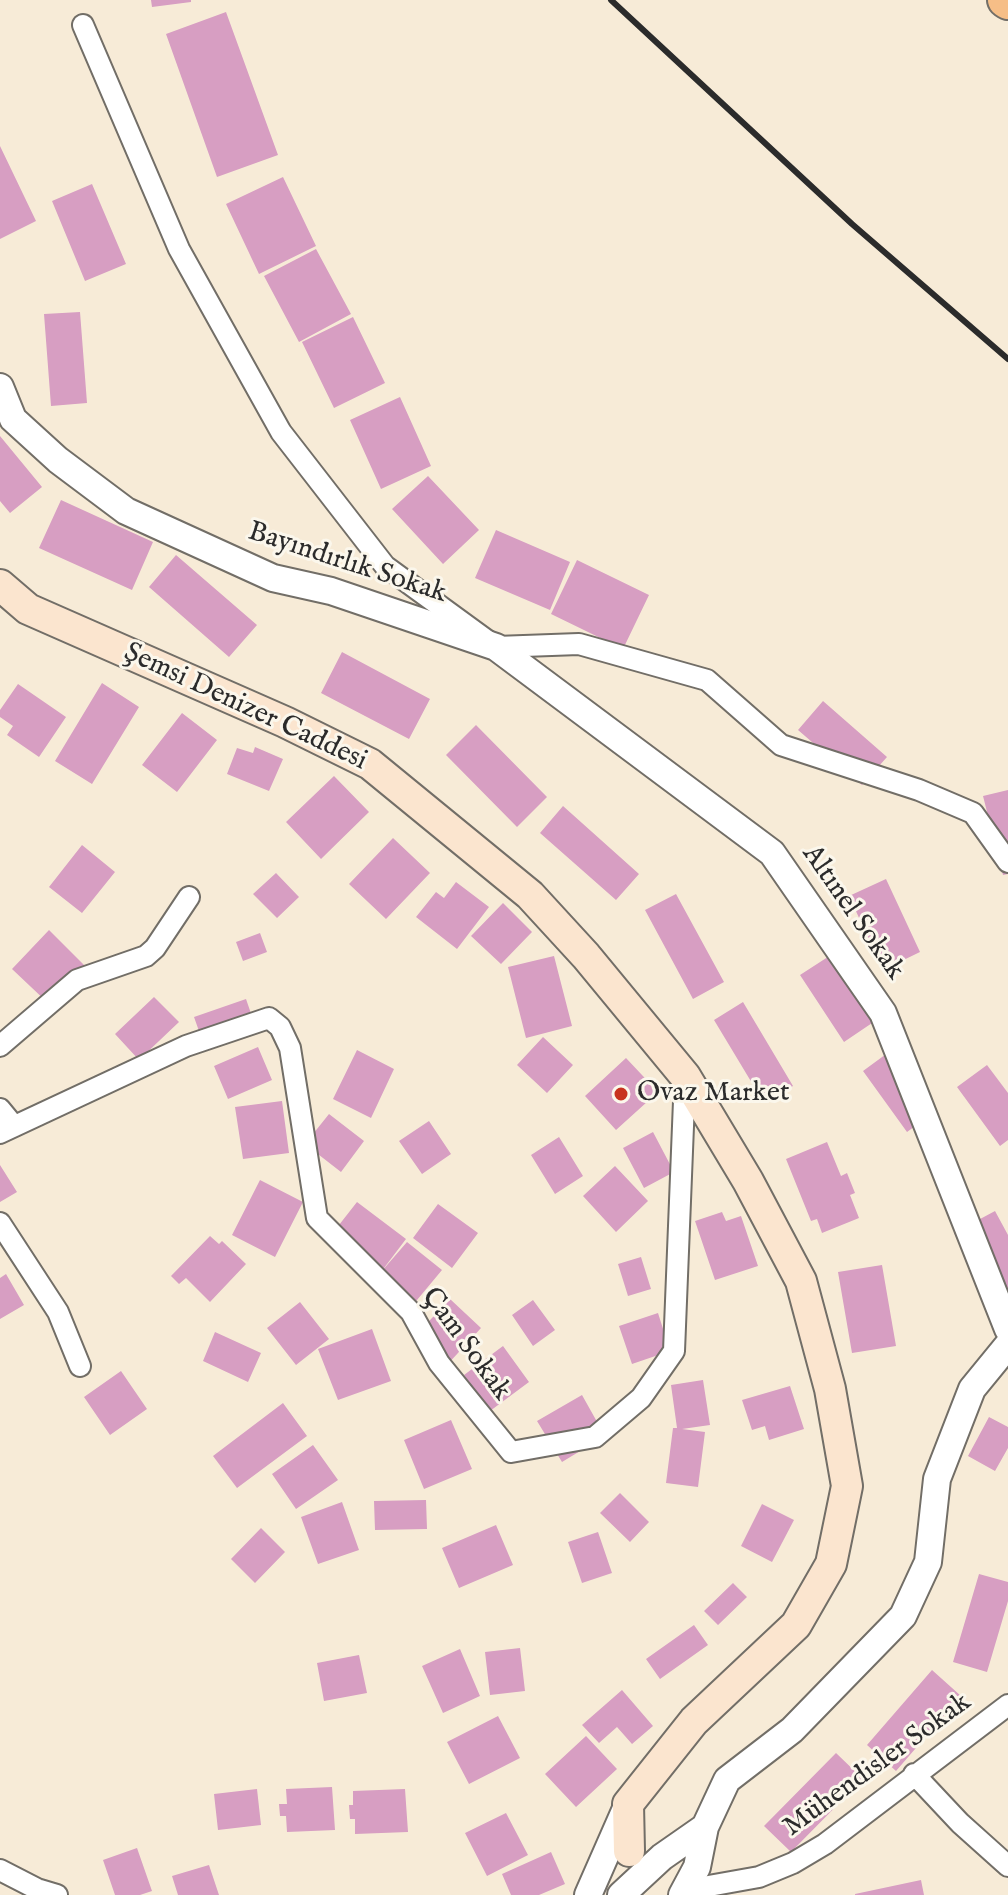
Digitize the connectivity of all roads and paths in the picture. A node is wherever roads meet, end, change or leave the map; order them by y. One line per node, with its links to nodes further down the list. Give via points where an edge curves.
1 (83, 25): 4 (street, via 179,249 281,432 385,566)
2 (0, 387): 4 (street, Bayındırlık Sokak, via 13,419 126,511 273,578 331,591)
3 (0, 585): 8 (main road, Şemsi Denizer Caddesi, via 28,609 370,764 530,895)
4 (496, 647): 5 (street, via 579,644 707,680 781,745 973,813); 12 (street, Altınel Sokak, via 772,853 883,1013)
5 (1008, 862)
6 (189, 897): 7 (street, via 146,956 77,980)
7 (0, 1046)
8 (685, 1076): 10 (street, Çam Sokak, via 674,1351 641,1398 595,1437 511,1452 439,1363 411,1312 317,1218 290,1048 269,1018 186,1046); 17 (main road, Şemsi Denizer Caddesi, via 801,1281 830,1389 847,1486 831,1564 796,1625 694,1721)
9 (0, 1109): 10 (street)
10 (7, 1129)
11 (0, 1223): 14 (street, via 58,1312)
12 (1008, 1329)
13 (1008, 1345): 18 (street, via 972,1389 937,1479 928,1562 903,1616 792,1730 727,1780)
14 (80, 1366)
15 (1008, 1705): 16 (street, Mühendisler Sokak)
16 (914, 1774): 20 (street); 22 (street, Mühendisler Sokak, via 793,1863 759,1877)
17 (628, 1804): 19 (main road); 24 (street, Şemsi Denizer Caddesi)
18 (705, 1827): 22 (street); 25 (street)
19 (629, 1851)
20 (1008, 1866)
21 (0, 1870): 23 (street)
22 (687, 1893)
23 (57, 1895)
24 (588, 1895)
25 (621, 1895)

